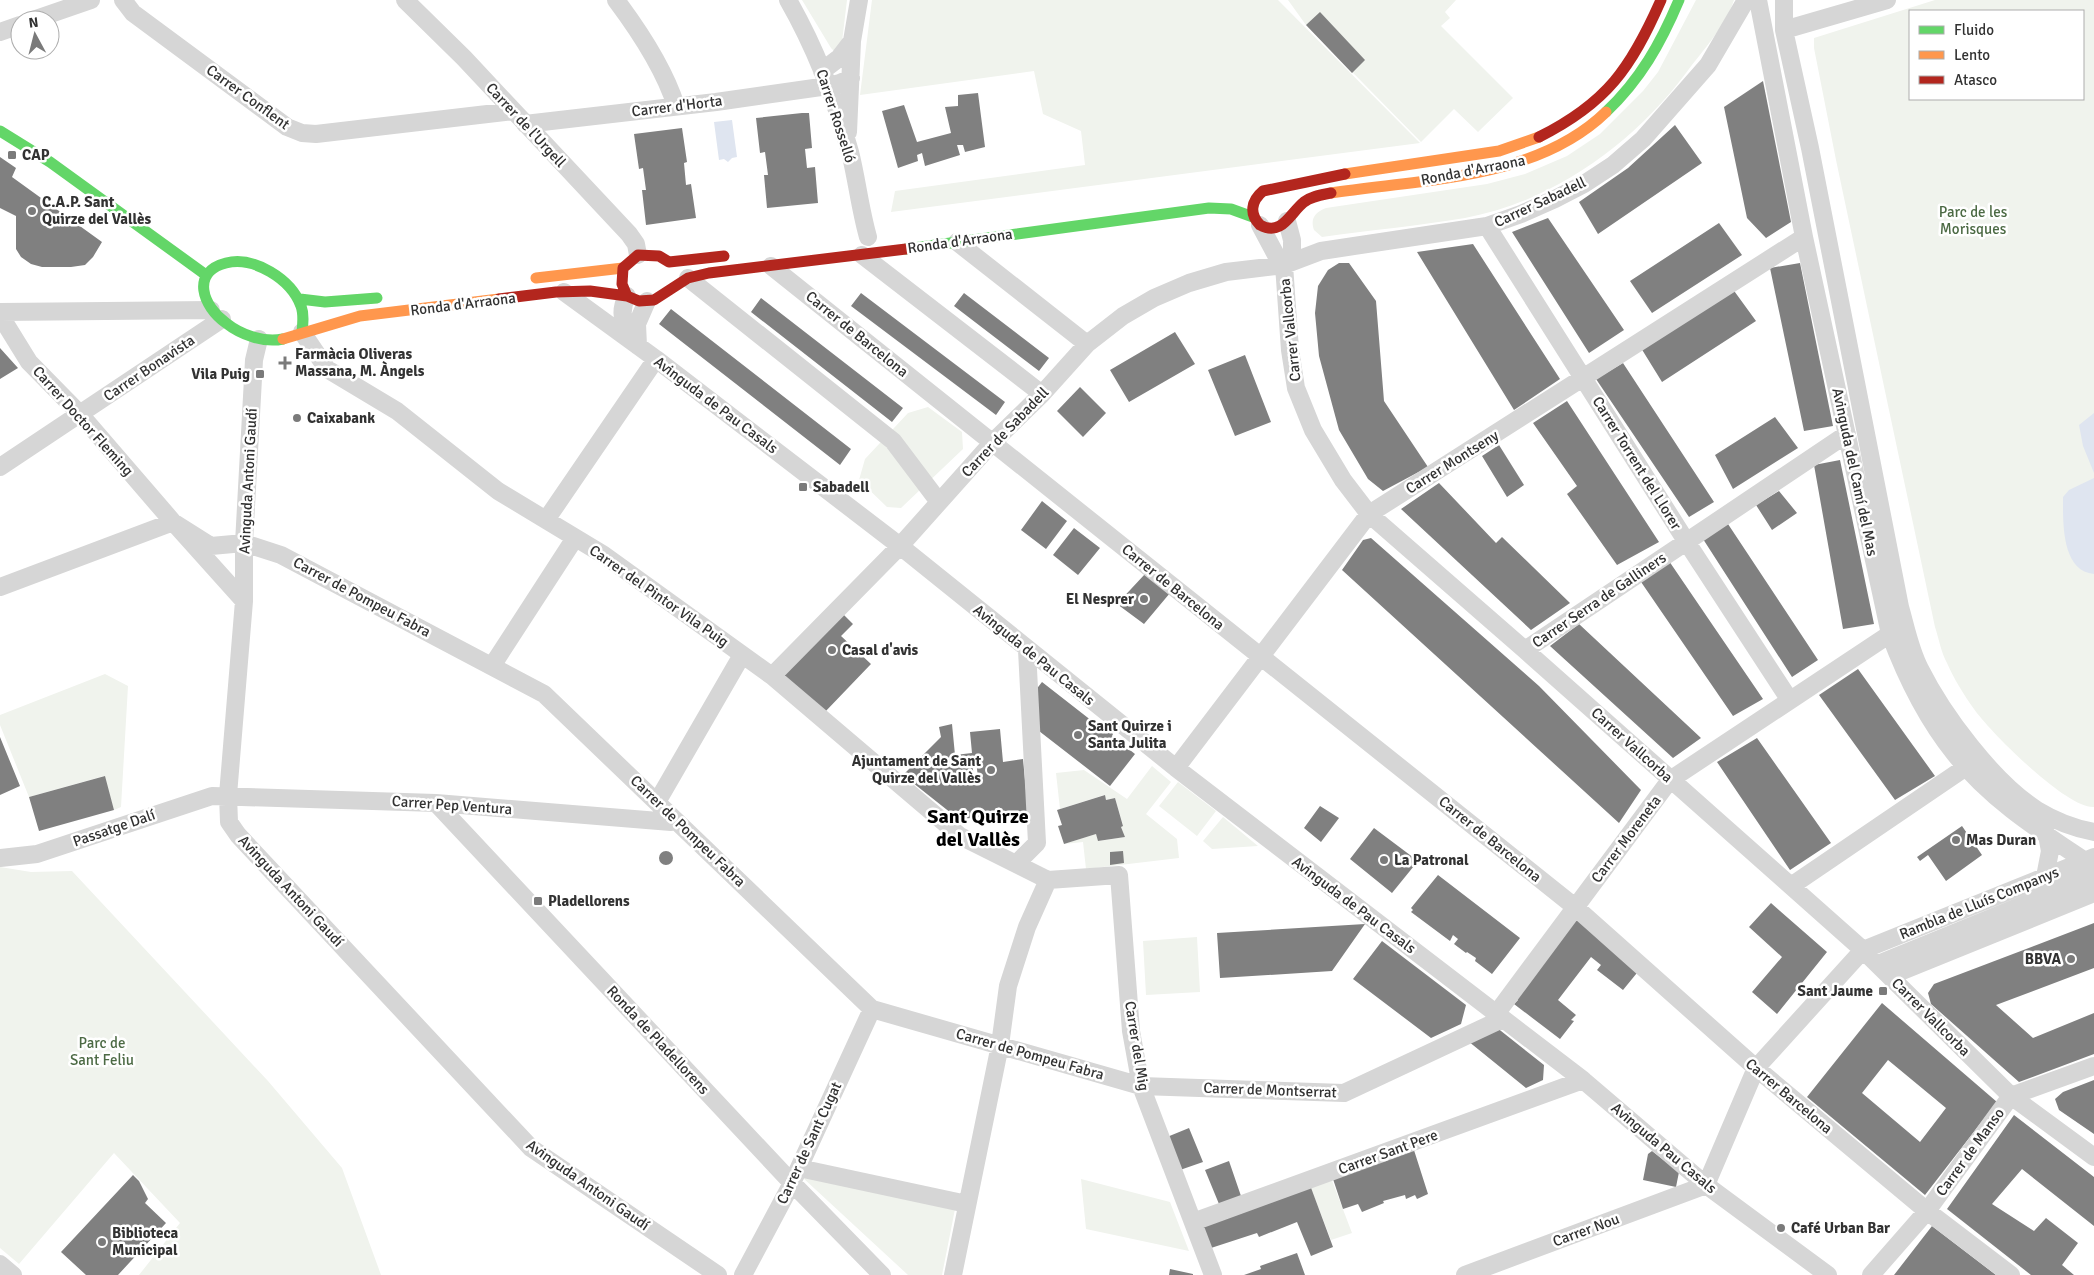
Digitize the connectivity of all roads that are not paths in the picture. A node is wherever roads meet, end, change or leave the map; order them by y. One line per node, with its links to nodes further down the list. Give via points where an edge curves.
1 (91, 0): 13 (street)
2 (123, 0): 19 (street, Carrer Conflent, via 133,13 287,127 302,133)
3 (405, 0): 19 (street, Carrer de l'Urgell)
4 (616, 0): 18 (street, via 659,66)
5 (788, 0): 16 (street, Carrer Rosselló)
6 (859, 0): 15 (street)
7 (1661, 0): 24 (street, Ronda d'Arraona, via 1632,58 1595,102 1570,122 1522,145 1499,151 1333,176)
8 (1679, 0): 25 (street, Ronda d'Arraona, via 1646,67 1606,114 1579,136 1527,160 1502,167 1319,195 1300,205)
9 (1746, 0): 27 (street, Carrer Sabadell, via 1708,65 1643,139 1584,184)
10 (1758, 0): 28 (street, Avinguda del Camí del Mas)
11 (1784, 0): 14 (street, Avinguda del Camí del Mas)
12 (1887, 0): 14 (street)
13 (60, 11)
14 (1784, 30): 84 (street, Avinguda del Camí del Mas, via 1900,607 1919,668 1976,752 2011,789 2036,809 2067,825)
15 (852, 41): 16 (street); 17 (street)
16 (825, 78): 17 (street, Carrer d'Horta, via 840,84); 18 (street, Carrer d'Horta); 21 (street, Carrer Rosselló)
17 (851, 78): 21 (street)
18 (676, 106): 19 (street, Carrer d'Horta)
19 (519, 118): 32 (street, Carrer de l'Urgell, via 629,234)
20 (0, 131): 37 (street, via 50,162)
21 (850, 152): 29 (street, Carrer Rosselló)
22 (1242, 193): 23 (street, Ronda d'Arraona)
23 (1257, 194): 24 (street, Ronda d'Arraona, via 1269,190); 26 (street, via 1252,210)
24 (1284, 196): 25 (street, via 1291,210)
25 (1288, 219): 26 (street, Ronda d'Arraona, via 1279,228 1270,229); 34 (street, Carrer Vallcorba, via 1292,252)
26 (1256, 221): 30 (street, Ronda d'Arraona, via 1231,208 1209,208); 34 (street, Carrer Vallcorba)
27 (1487, 226): 34 (street, Carrer Sabadell, via 1321,251); 53 (street, Carrer Torrent del Llorer)
28 (1804, 237): 53 (street, Carrer Montseny); 56 (street, Avinguda del Camí del Mas)
29 (867, 242): 30 (street, Ronda d'Arraona); 35 (street, Ronda d'Arraona); 54 (street)
30 (957, 242): 50 (street)
31 (739, 254): 33 (street)
32 (638, 255): 33 (street, via 659,256); 36 (street)
33 (669, 262): 40 (street)
34 (1284, 265): 50 (street, Carrer de Sabadell, via 1226,272 1189,283 1123,316); 60 (street, Carrer Vallcorba, via 1296,388 1313,430 1343,480)
35 (771, 266): 38 (street, Ronda d'Arraona); 57 (street, Carrer de Barcelona)
36 (623, 268): 39 (street, Ronda d'Arraona); 42 (street, via 622,284)
37 (206, 275): 44 (street, via 216,267 242,262 276,276); 47 (street, via 202,284 204,298)
38 (688, 278): 40 (street, Ronda d'Arraona); 59 (street, via 893,441)
39 (523, 280)
40 (669, 290): 45 (street, Ronda d'Arraona)
41 (564, 292): 42 (street, Ronda d'Arraona, via 590,291); 48 (street, Ronda d'Arraona, via 352,318); 51 (street)
42 (626, 296): 45 (street, Ronda d'Arraona); 51 (street, via 622,320)
43 (389, 297): 44 (street, Ronda d'Arraona, via 325,302)
44 (300, 299): 48 (street, via 305,321)
45 (647, 301): 51 (street, via 637,324)
46 (0, 313): 47 (street); 55 (street, Carrer Doctor Fleming, via 28,362)
47 (216, 315): 49 (street, via 242,333); 55 (street, Carrer Bonavista)
48 (302, 332): 49 (street, via 276,341); 61 (street, Carrer del Pintor Vila Puig, via 327,369 397,411 498,491)
49 (259, 339): 65 (street, Avinguda Antoni Gaudí, via 254,360)
50 (1087, 344): 54 (street, Carrer de Sabadell)
51 (638, 346): 52 (street, Avinguda de Pau Casals)
52 (656, 359): 61 (street); 66 (street, Avinguda de Pau Casals)
53 (1583, 378): 60 (street, Carrer Montseny); 64 (street, Carrer Torrent del Llorer)
54 (1042, 394): 57 (street, Carrer de Sabadell)
55 (80, 414): 58 (street, Carrer Bonavista); 62 (street, Carrer Doctor Fleming)
56 (1847, 434): 64 (street, Carrer Serra de Galliners); 69 (street, Avinguda del Camí del Mas)
57 (992, 443): 59 (street, Carrer de Sabadell); 73 (street, Carrer de Barcelona)
58 (0, 467)
59 (939, 502): 66 (street, Carrer de Sabadell)
60 (1369, 514): 71 (street, Carrer Vallcorba); 73 (street, Carrer Montseny)
61 (546, 520): 63 (street, Carrer del Pintor Vila Puig)
62 (173, 522): 65 (street, Carrer Doctor Fleming, via 211,546); 67 (street); 68 (street, Carrer Doctor Fleming)
63 (575, 538): 72 (street, Carrer del Pintor Vila Puig, via 604,555); 74 (street)
64 (1686, 541): 71 (street, Carrer Serra de Galliners); 76 (street, Carrer Torrent del Llorer)
65 (244, 543): 68 (street, Avinguda Antoni Gaudí); 74 (street, Carrer de Pompeu Fabra, via 281,555)
66 (900, 546): 70 (street, Avinguda de Pau Casals); 75 (street, Carrer de Sabadell)
67 (0, 587)
68 (244, 601): 80 (street, Avinguda Antoni Gaudí)
69 (1890, 634): 76 (street, Carrer Moreneta); 77 (street, Avinguda del Camí del Mas, via 1909,683 1929,718)
70 (1027, 650): 78 (street, Avinguda de Pau Casals); 88 (street, via 1037,843)
71 (1525, 650): 79 (street, Carrer Vallcorba)
72 (742, 654): 75 (street, Carrer del Pintor Vila Puig); 81 (street)
73 (1260, 657): 78 (street, Carrer Montseny); 94 (street, Carrer de Barcelona)
74 (492, 666): 81 (street, Carrer de Pompeu Fabra, via 544,694)
75 (772, 676): 88 (street, Carrer del Pintor Vila Puig, via 960,836)
76 (1789, 699): 79 (street, Carrer Moreneta)
77 (1966, 767): 85 (street, Avinguda del Camí del Mas, via 2015,812); 92 (street)
78 (1176, 768): 98 (street, Avinguda de Pau Casals)
79 (1670, 780): 92 (street, Carrer Vallcorba); 94 (street, Carrer Moreneta)
80 (228, 795): 82 (street, Carrer Pep Ventura); 86 (street, Passatge Dalí, via 196,800 36,854); 113 (street, Avinguda Antoni Gaudí, via 229,822 238,835 531,1148)
81 (657, 802): 83 (street, Carrer de Pompeu Fabra)
82 (436, 803): 83 (street, Carrer Pep Ventura); 106 (street, Ronda de Pladellorens)
83 (676, 820): 97 (street, Carrer de Pompeu Fabra)
84 (2094, 832)
85 (2047, 834): 87 (street, Avinguda del Camí del Mas); 90 (street, via 2050,851)
86 (0, 858)
87 (2091, 861): 90 (street, Rambla de Lluís Companys)
88 (1016, 864): 91 (street, Carrer del Pintor Vila Puig)
89 (2094, 876): 96 (street)
90 (2045, 877): 95 (street, Rambla de Lluís Companys)
91 (1048, 880): 99 (street, via 1027,927 1008,986); 103 (street, Carrer del Mig, via 1119,875 1131,1031)
92 (1791, 886): 95 (street, Carrer Vallcorba)
93 (2094, 893): 96 (street)
94 (1575, 907): 98 (street, Carrer Moreneta); 101 (street, Carrer Barcelona)
95 (1863, 950): 96 (street, Carrer Vallcorba); 101 (street)
96 (1884, 970): 104 (street, Carrer Vallcorba)
97 (872, 1009): 99 (street, Carrer de Pompeu Fabra); 106 (street, Carrer de Sant Cugat)
98 (1499, 1017): 102 (street, Avinguda Pau Casals); 103 (street, Carrer de Montserrat, via 1344,1093)
99 (1000, 1045): 103 (street, Carrer de Pompeu Fabra); 108 (street)
100 (2094, 1066): 104 (street, Carrer de Manso)
101 (1756, 1068): 107 (street); 109 (street, Carrer Barcelona)
102 (1583, 1080): 107 (street, Avinguda Pau Casals); 110 (street, Carrer Sant Pere)
103 (1140, 1086): 110 (street, Carrer del Mig)
104 (2011, 1096): 105 (street, Carrer Vallcorba); 109 (street, Carrer de Manso)
105 (2094, 1157)
106 (795, 1175): 108 (street); 114 (street, Carrer de Sant Cugat); 115 (street, Ronda de Pladellorens)
107 (1706, 1185): 118 (street, Carrer Nou); 119 (street, Avinguda Pau Casals)
108 (967, 1204): 116 (street)
109 (1927, 1211): 120 (street, Carrer de Manso); 121 (street, Carrer Barcelona)
110 (1193, 1222): 117 (street, Carrer del Mig)
111 (0, 1264): 112 (street)
112 (13, 1275)
113 (718, 1275)
114 (743, 1275)
115 (882, 1275)
116 (953, 1275)
117 (1213, 1275)
118 (1466, 1275)
119 (1828, 1275)
120 (1871, 1275)
121 (2011, 1275)

